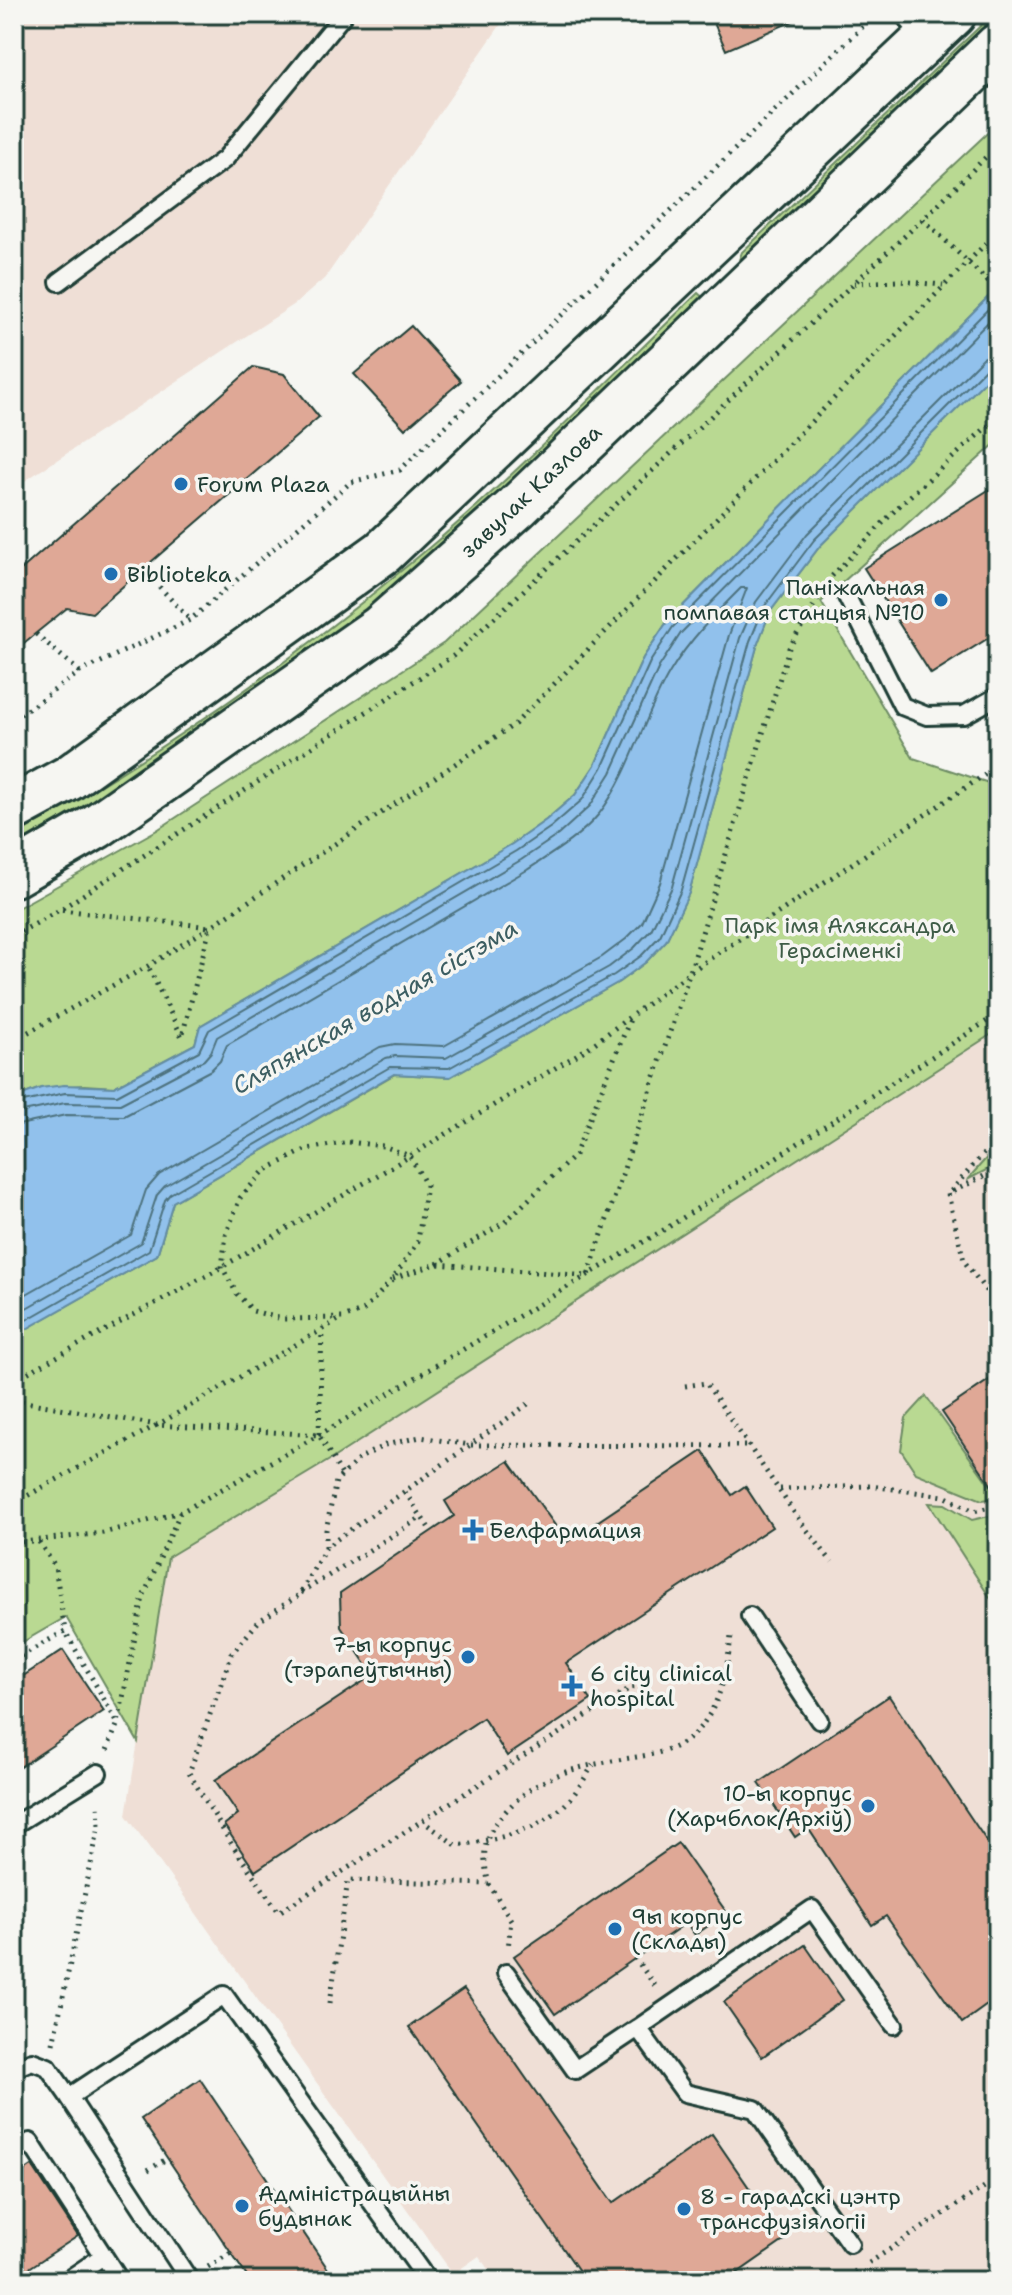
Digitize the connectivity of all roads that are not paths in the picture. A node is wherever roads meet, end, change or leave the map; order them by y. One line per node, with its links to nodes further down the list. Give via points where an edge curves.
1 (344, 14): 5 (lane, via 225,159)
2 (927, 23): 4 (main road)
3 (998, 46): 6 (main road, завулак Казлова)
4 (705, 251): 6 (main road); 9 (main road, via 383,552 69,778)
5 (59, 282)
6 (744, 289): 10 (main road, завулак Казлова, via 517,507 380,628 97,826)
7 (847, 597): 8 (lane, via 902,706 927,716 964,715)
8 (998, 696)
9 (14, 808)
10 (14, 874)
11 (750, 1616): 12 (lane)
12 (819, 1720)
13 (98, 1773): 14 (lane)
14 (14, 1825)
15 (506, 1973): 17 (lane, via 575,2070)
16 (894, 2025): 17 (lane, via 812,1909)
17 (638, 2028): 21 (lane, via 685,2093 755,2109)
18 (14, 2068): 19 (lane, via 32,2061 48,2067)
19 (69, 2097): 25 (lane); 26 (lane, via 224,1995)
20 (14, 2153): 22 (lane, via 30,2142)
21 (850, 2244)
22 (103, 2256): 23 (lane); 24 (lane)
23 (66, 2281)
24 (120, 2281)
25 (190, 2281)
26 (428, 2281)

